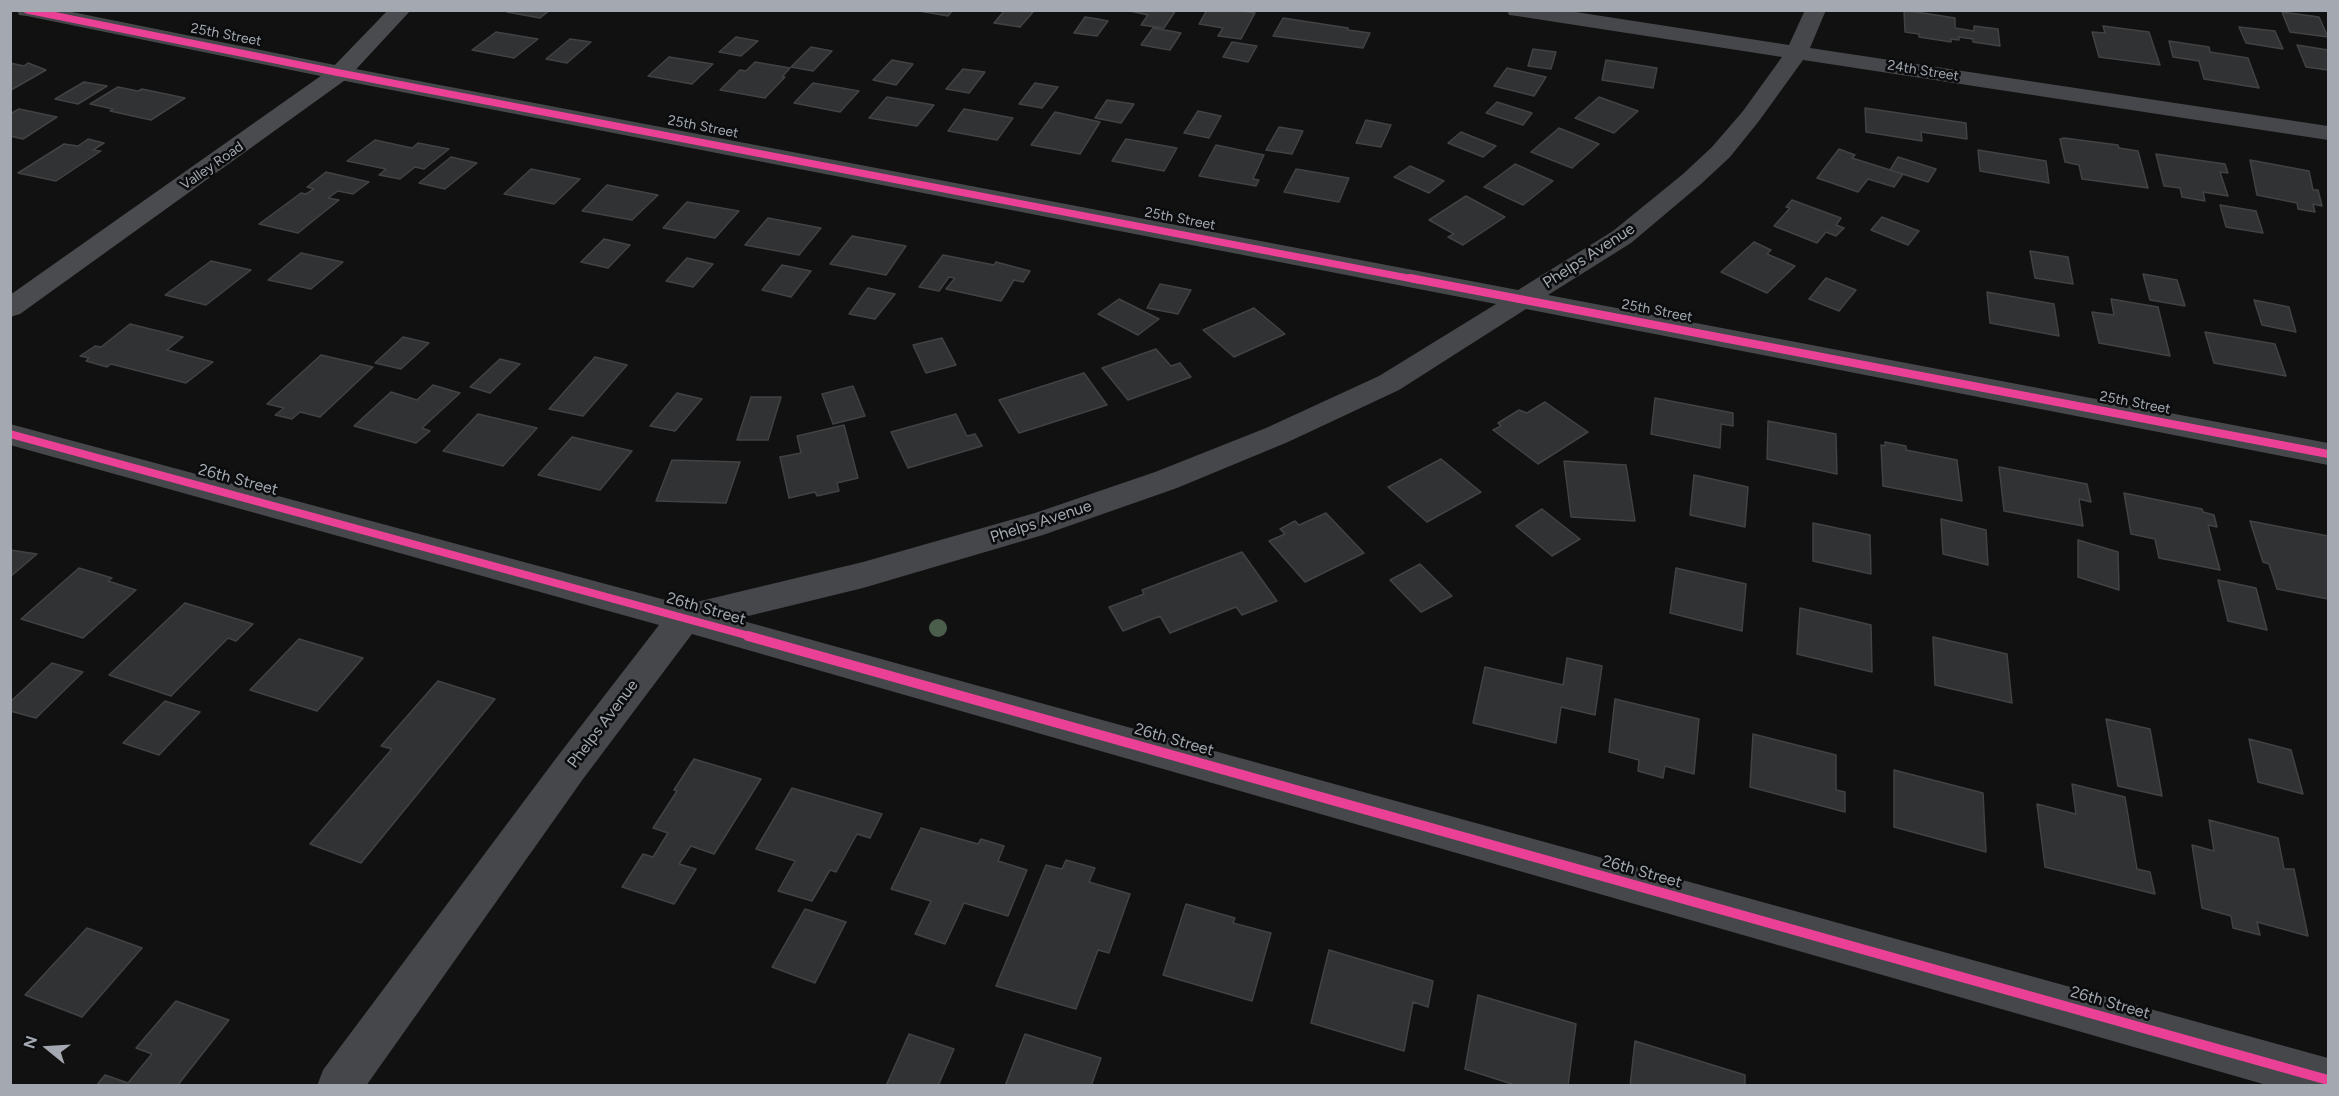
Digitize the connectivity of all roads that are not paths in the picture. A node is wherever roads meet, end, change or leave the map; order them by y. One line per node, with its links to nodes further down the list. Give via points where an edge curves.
1 (27, 10): 6 (street, 25th Street)
2 (401, 10): 6 (street, Valley Road)
3 (1517, 10): 5 (street, 24th Street)
4 (1816, 10): 5 (street, Phelps Avenue)
5 (1797, 52): 7 (street, 24th Street); 8 (street, Phelps Avenue, via 1744,124 1692,179 1622,237)
6 (340, 73): 8 (street, 25th Street); 9 (street, Valley Road)
7 (2328, 133)
8 (1522, 299): 11 (street, 25th Street); 12 (street, Phelps Avenue, via 1389,383 1277,435 1166,480 1042,523 882,570)
9 (10, 308)
10 (10, 434): 12 (street, 26th Street)
11 (2328, 454)
12 (684, 618): 13 (street, 26th Street); 14 (street, Phelps Avenue)
13 (2328, 1080)
14 (339, 1086)

